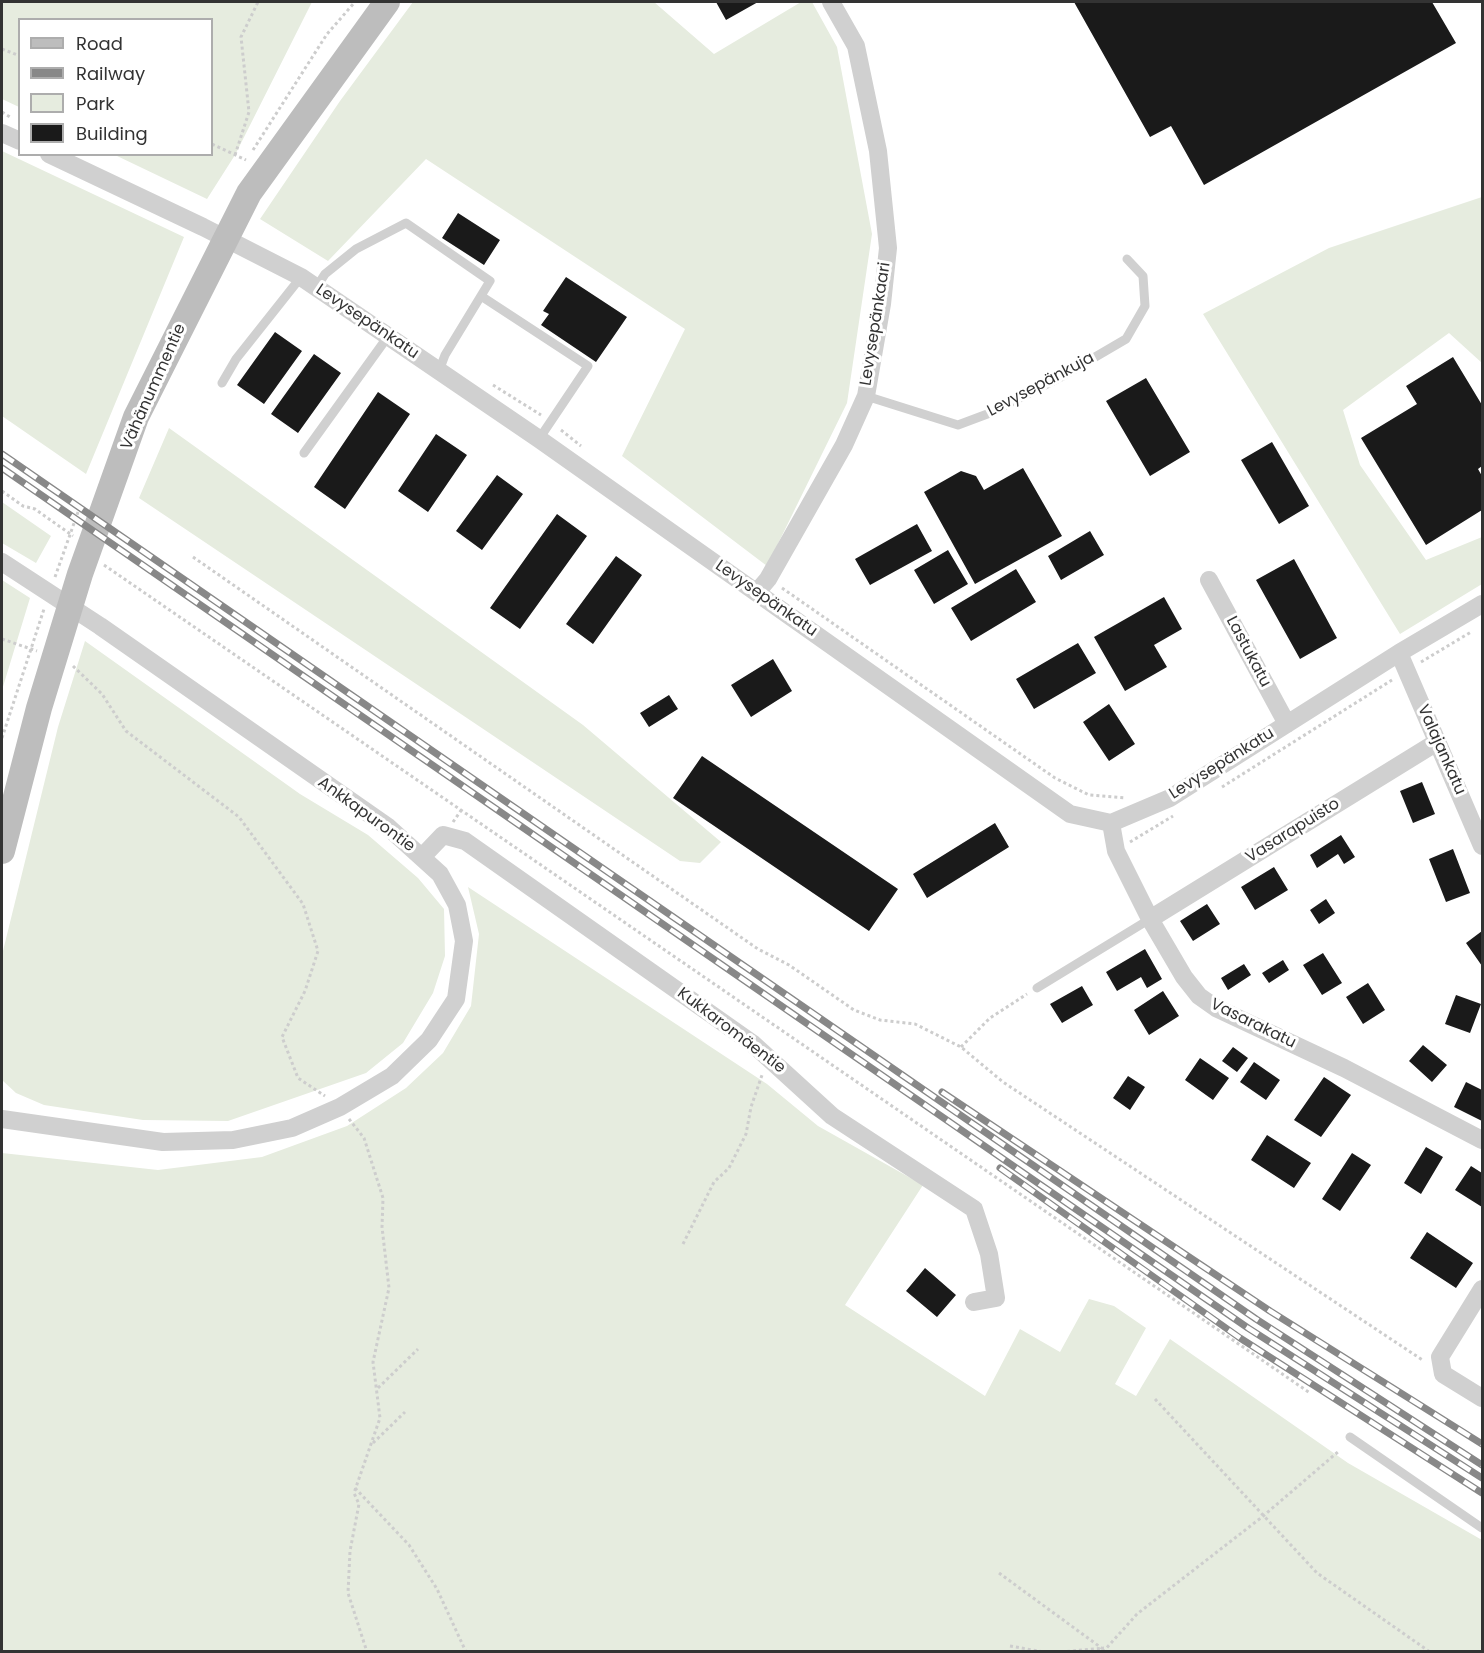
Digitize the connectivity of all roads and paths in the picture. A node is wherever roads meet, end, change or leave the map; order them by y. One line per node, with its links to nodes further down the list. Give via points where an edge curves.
1 (258, 2): 10 (path, via 241,37 249,112)
2 (355, 2): 12 (path, via 327,34)
3 (387, 2): 13 (main road, Vähänummentie, via 310,105)
4 (831, 2): 22 (street, Levysepänkaari, via 856,46 878,151 888,248)
5 (2, 50): 6 (path)
6 (18, 55)
7 (2, 133): 8 (street)
8 (18, 140)
9 (213, 144): 10 (path)
10 (235, 155): 12 (path)
11 (53, 156): 15 (street, Levysepänkatu)
12 (246, 160): 13 (path)
13 (245, 181): 51 (main road, Vähänummentie, via 136,417 80,574 39,708)
14 (1127, 259): 22 (lane, Levysepänkuja, via 1143,276 1145,306 1126,339 1061,377 958,425)
15 (301, 277): 16 (street, Levysepänkatu); 21 (lane, via 236,359)
16 (316, 288): 17 (lane, via 325,274 356,249 406,223 490,281); 18 (street, Levysepänkatu)
17 (481, 296): 19 (lane); 23 (lane, via 588,366)
18 (389, 335): 19 (street, Levysepänkatu); 26 (lane)
19 (439, 371): 24 (street, Levysepänkatu)
20 (483, 379): 23 (path)
21 (222, 383)
22 (866, 396): 33 (street, Levysepänkaari, via 844,445)
23 (551, 422): 24 (lane); 25 (path)
24 (539, 439): 33 (street, Levysepänkatu)
25 (585, 449)
26 (304, 453)
27 (2, 491): 28 (path)
28 (79, 539)
29 (193, 557): 56 (path, via 758,949 789,965 854,1010 880,1020 921,1027)
30 (2, 562): 53 (street, Ankkapurontie, via 388,827)
31 (104, 564): 67 (path)
32 (1209, 580): 42 (street, Lastukatu)
33 (763, 586): 46 (path, via 956,707 1025,760 1089,795 1126,798); 48 (street, Levysepänkatu, via 1070,814)
34 (1482, 604): 38 (street, Levysepänkatu)
35 (1473, 631): 40 (path)
36 (2, 639): 37 (path)
37 (46, 653)
38 (1399, 653): 40 (street, Valajankatu); 42 (street, Levysepänkatu)
39 (66, 659): 58 (path, via 102,694 126,731 239,817 303,904 318,951 305,991 282,1037 298,1078)
40 (1407, 671): 44 (street, Valajankatu); 45 (path)
41 (17, 689): 43 (path)
42 (1287, 724): 46 (street, Levysepänkatu, via 1170,798)
43 (2, 738)
44 (1437, 742): 50 (street, Valajankatu); 54 (street, Vasarapuisto)
45 (1216, 790)
46 (1133, 814): 48 (street, Levysepänkatu); 49 (path)
47 (1176, 814): 49 (path)
48 (1111, 823): 52 (street, Vasarakatu)
49 (1146, 833): 52 (path)
50 (1482, 846)
51 (2, 851)
52 (1116, 851): 54 (street, Vasarakatu)
53 (422, 857): 57 (street, Kukkaromäentie, via 443,835 465,842); 58 (street, Ankkapurontie, via 440,874 457,905 464,941 456,999 429,1040 392,1076)
54 (1150, 920): 55 (lane); 60 (street, Vasarakatu, via 1184,977 1199,996 1216,1008 1344,1068)
55 (1037, 988): 56 (path, via 990,1018)
56 (961, 1047): 65 (path, via 1003,1082)
57 (766, 1056): 61 (path, via 746,1134 729,1168 714,1182); 63 (street, Kukkaromäentie, via 832,1116 974,1209 989,1254 996,1298)
58 (340, 1107): 59 (street, Ankkapurontie, via 292,1128 232,1140 163,1142); 66 (path, via 364,1138 383,1198 381,1227 389,1288 373,1362)
59 (2, 1119)
60 (1482, 1140)
61 (683, 1244)
62 (1482, 1289): 65 (street, via 1440,1357)
63 (974, 1302)
64 (418, 1349): 66 (path)
65 (1443, 1374): 68 (street)
66 (378, 1388): 72 (path, via 380,1418)
67 (1310, 1393)
68 (1482, 1398)
69 (1155, 1399): 75 (path)
70 (405, 1412): 72 (path)
71 (1350, 1437): 76 (lane)
72 (371, 1445): 74 (path)
73 (1340, 1451): 75 (path)
74 (356, 1488): 80 (path, via 359,1504 350,1551 348,1593); 81 (path, via 409,1545 437,1589)
75 (1262, 1517): 79 (path, via 1137,1614); 84 (path, via 1317,1573)
76 (1482, 1528)
77 (999, 1573): 79 (path)
78 (1010, 1646): 82 (path)
79 (1104, 1650): 83 (path)
80 (367, 1652)
81 (466, 1652)
82 (1044, 1652)
83 (1061, 1652)
84 (1431, 1652)

